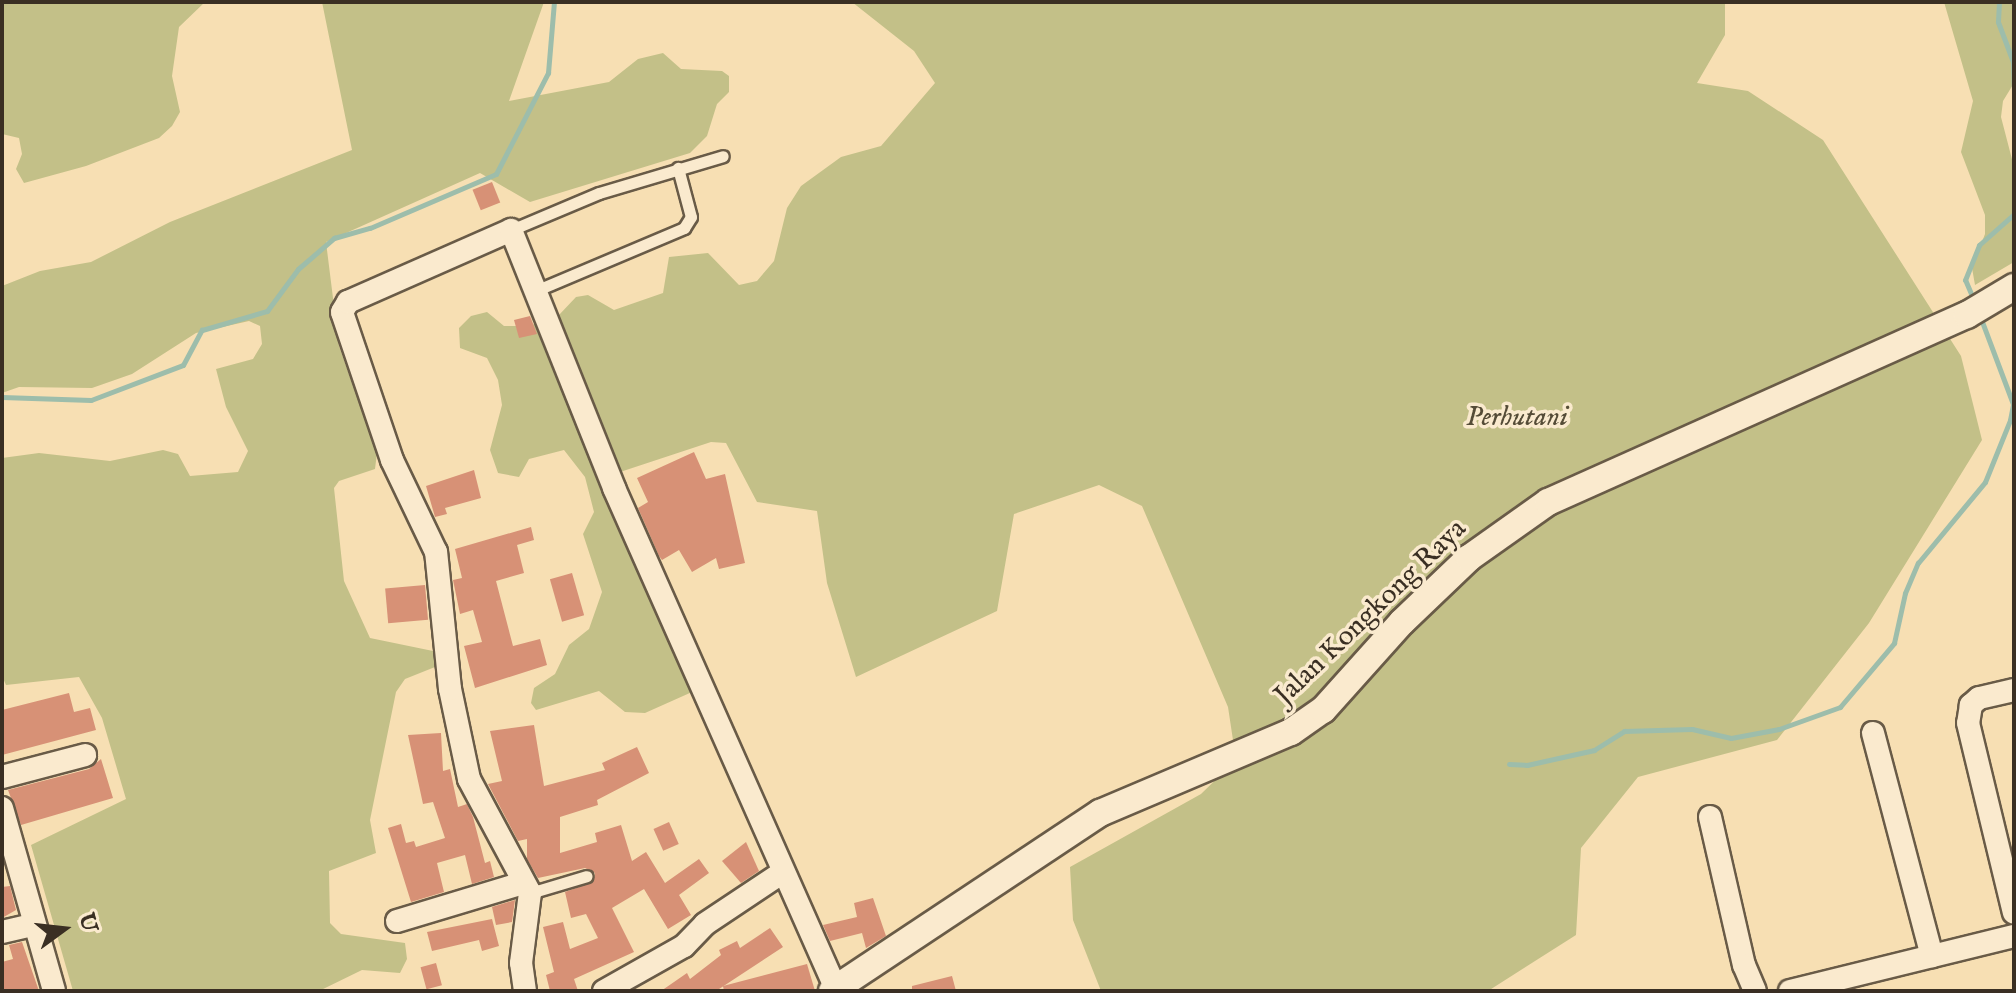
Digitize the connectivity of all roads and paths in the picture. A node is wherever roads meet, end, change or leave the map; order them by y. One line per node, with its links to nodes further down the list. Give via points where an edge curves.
1 (723, 156): 2 (lane)
2 (678, 168): 3 (lane, via 599,193); 5 (lane, via 691,217 684,228)
3 (511, 230): 5 (street); 15 (street, via 348,302 343,322 398,475 436,552 450,689 469,779)
4 (2014, 287): 22 (street, Jalan Kongkong Raya, via 1977,310 1548,502 1469,558 1323,710 1291,732 1100,813)
5 (535, 291): 13 (street, via 614,488)
6 (2014, 690): 16 (street, via 1979,698 1971,705 1968,723)
7 (1873, 733): 21 (street)
8 (85, 755): 9 (street)
9 (2, 777)
10 (2, 808): 12 (street)
11 (1710, 817): 26 (street, via 1744,965)
12 (9, 860): 18 (street)
13 (783, 872): 22 (street); 25 (street, via 705,924 684,946)
14 (587, 876): 15 (lane)
15 (526, 888): 17 (street); 24 (street, via 521,963)
16 (2014, 913)
17 (397, 921)
18 (32, 925): 19 (street); 23 (street)
19 (2, 932)
20 (2014, 936): 21 (street)
21 (1932, 956): 27 (street)
22 (834, 990)
23 (54, 991)
24 (525, 991)
25 (604, 991)
26 (1755, 991)
27 (1790, 991)

